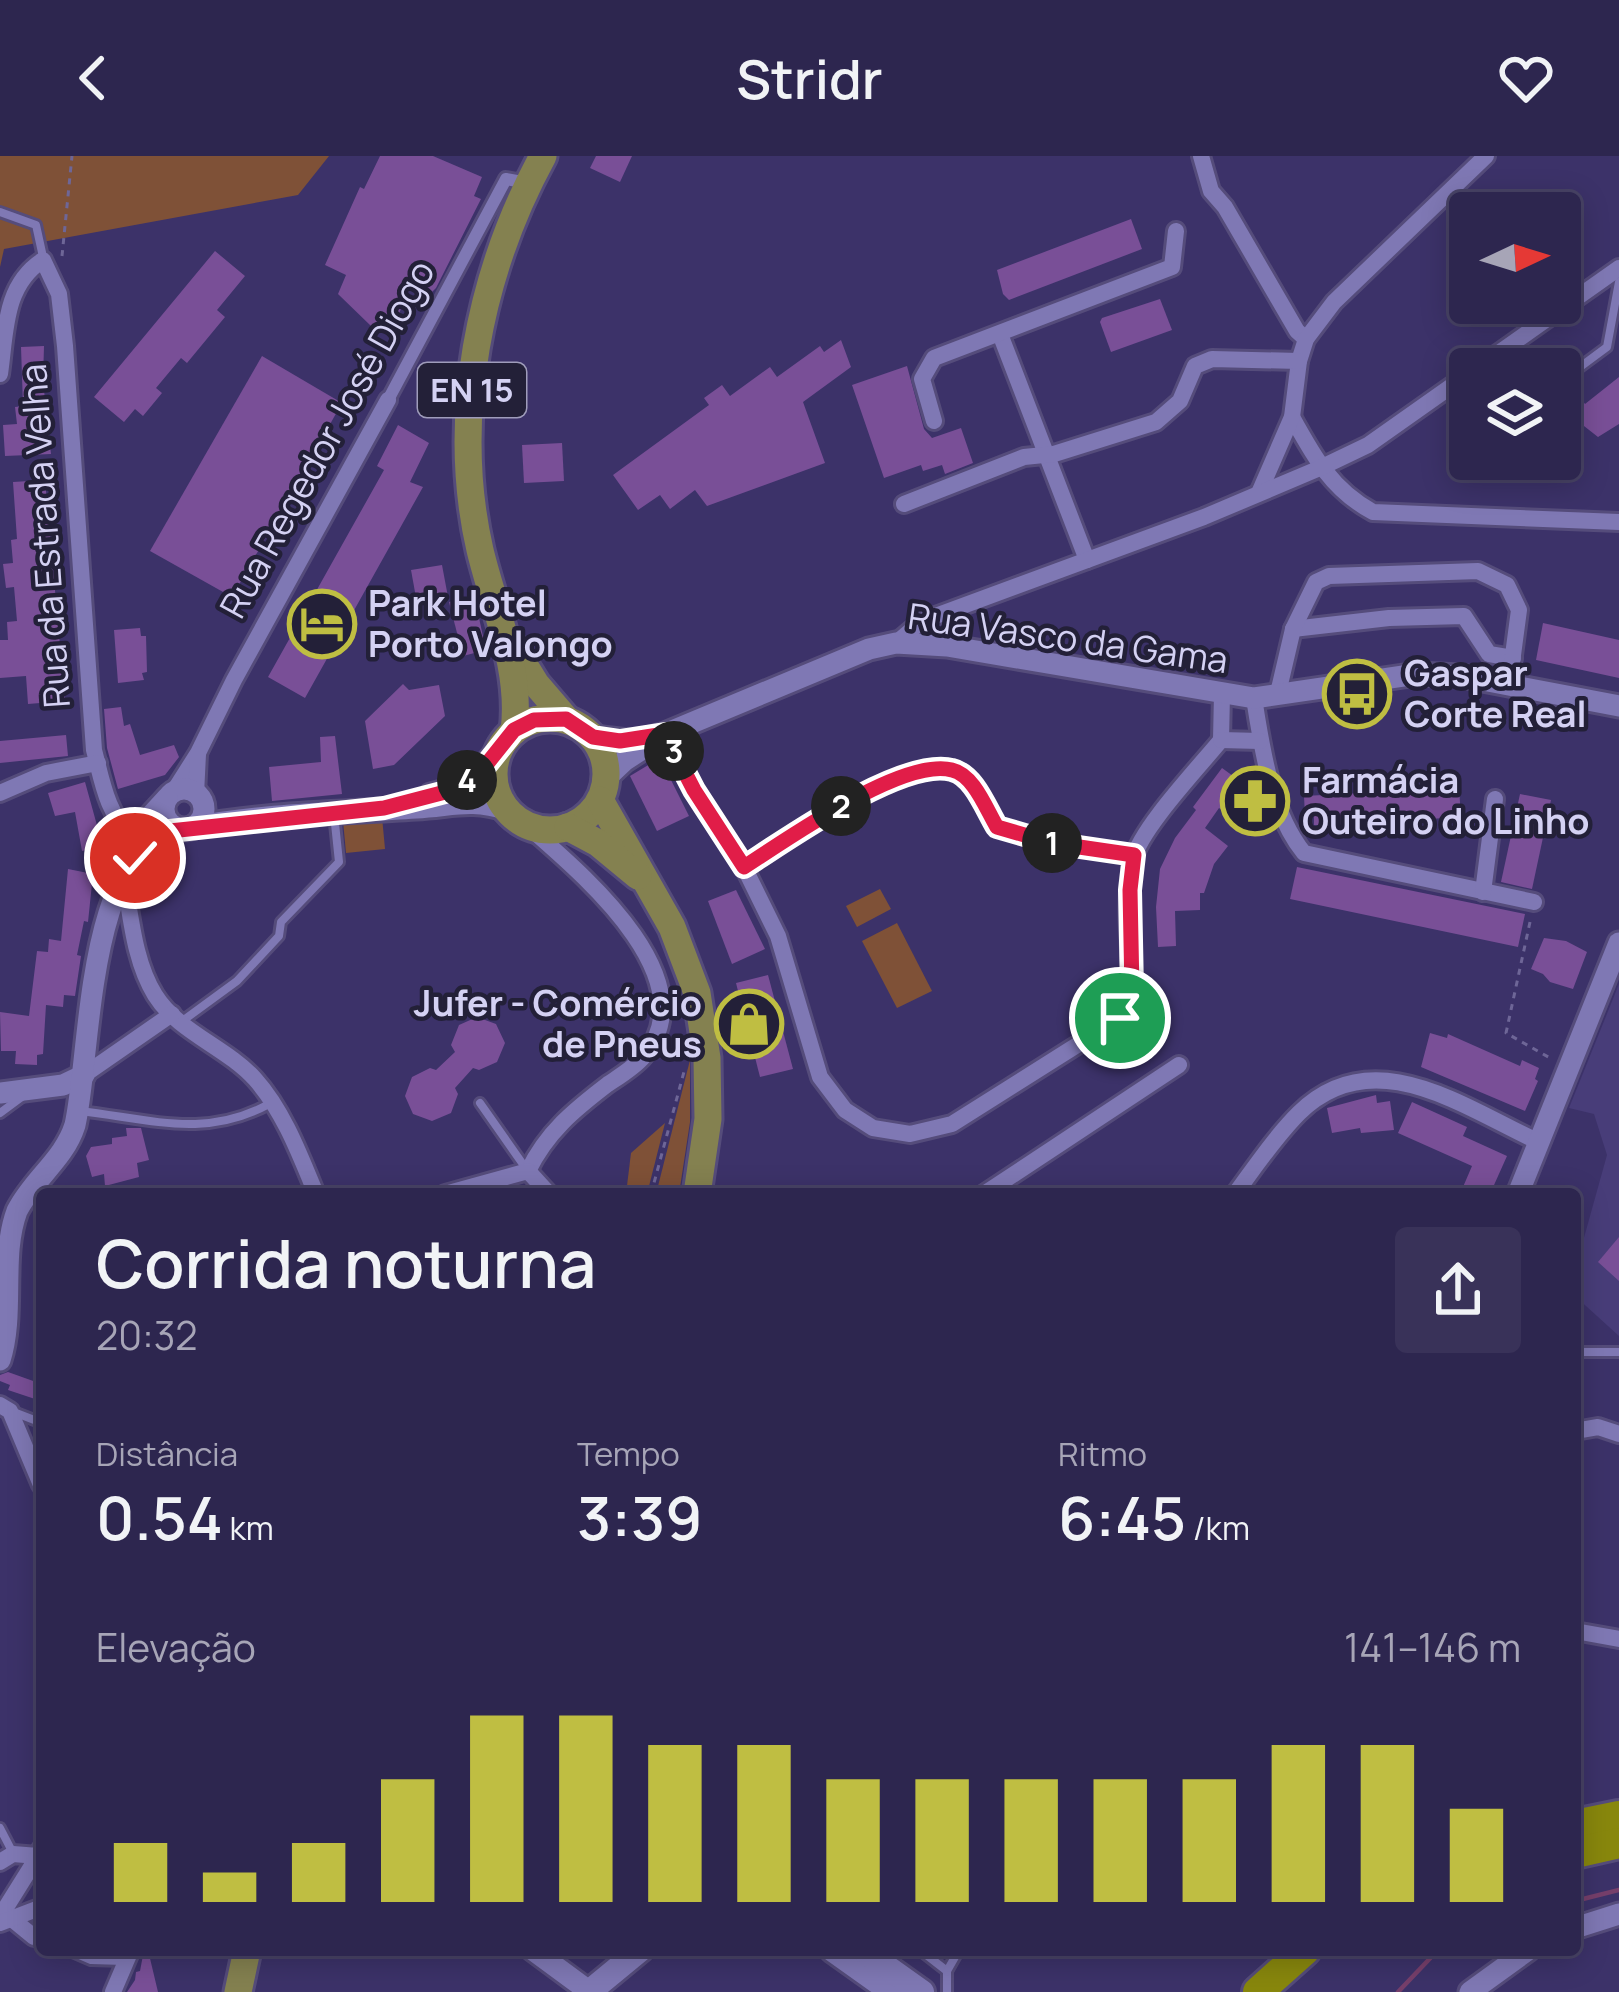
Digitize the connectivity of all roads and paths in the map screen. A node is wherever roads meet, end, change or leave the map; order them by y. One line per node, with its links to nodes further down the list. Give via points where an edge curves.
1 (72, 156): 8 (path)
2 (543, 156): 5 (main road, EN 15)
3 (1201, 156): 12 (street, via 1210,191)
4 (1486, 156): 12 (street)
5 (528, 183): 18 (street, Rua Regedor José Diogo, via 506,179); 28 (main road, EN 15, via 486,302 471,392 473,503)
6 (0, 212): 8 (lane, via 36,225)
7 (1175, 231): 11 (street, via 1172,267)
8 (53, 258): 16 (street, via 24,272 10,301); 43 (street, Rua da Estrada Velha)
9 (1619, 268): 13 (street)
10 (1619, 282): 15 (lane, via 1607,347)
11 (1000, 334): 20 (street, via 934,358 922,379); 21 (street)
12 (1306, 339): 14 (street)
13 (1505, 348)
14 (1299, 361): 19 (street); 21 (street, via 1212,359 1195,366 1180,401 1156,422)
15 (1581, 366)
16 (0, 374)
17 (1449, 388): 22 (street)
18 (388, 400): 42 (street, Rua Regedor José Diogo)
19 (1292, 417): 22 (street); 23 (street)
20 (934, 421)
21 (1045, 453): 24 (street); 26 (street)
22 (1320, 468): 23 (street); 25 (street, via 1373,512)
23 (1259, 493): 26 (street)
24 (904, 504)
25 (1619, 522)
26 (1087, 560): 29 (street, via 922,621)
27 (1293, 628): 30 (street, via 1463,616 1489,654); 30 (street, via 1307,592 1330,576 1478,571 1507,585 1519,610); 32 (street)
28 (504, 632): 36 (main road, EN 15); 39 (main road, EN 15, via 515,691)
29 (896, 643): 33 (street, Rua Vasco da Gama); 37 (street, Rua Vasco da Gama, via 831,662)
30 (1514, 658): 31 (street)
31 (1510, 685): 32 (street, Rua Vasco da Gama, via 1405,675); 35 (street, Rua Vasco da Gama)
32 (1278, 693): 34 (street, Rua Vasco da Gama)
33 (1222, 694): 34 (street, Rua Vasco da Gama); 40 (street)
34 (1254, 698): 41 (street)
35 (1619, 706)
36 (566, 719): 38 (main road); 39 (main road, via 534,720)
37 (665, 734): 38 (street, Rua Vasco da Gama, via 636,742); 44 (street, Rua Vasco da Gama, via 624,761); 56 (street)
38 (593, 737): 44 (main road, via 604,757)
39 (507, 739): 48 (street, via 453,790); 51 (main road, via 495,780)
40 (1221, 740): 41 (street); 55 (street)
41 (1260, 741): 59 (street, via 1288,832 1304,853)
42 (198, 753): 46 (street, Rua Regedor José Diogo); 50 (street, Rua Regedor José Diogo)
43 (98, 764): 45 (street, via 46,773); 54 (street, Rua da Estrada Velha)
44 (603, 789): 53 (main road, via 586,817); 58 (main road)
45 (0, 794)
46 (199, 799): 50 (street, via 184,790); 50 (street, via 202,817); 52 (street, via 229,816)
47 (1495, 799): 59 (street)
48 (384, 808): 49 (street); 51 (street, via 469,801)
49 (334, 812): 52 (street); 62 (lane, via 340,862 237,981)
50 (170, 816): 52 (street); 54 (street, via 134,818); 54 (street, via 148,839); 57 (street)
51 (516, 817): 53 (main road, via 546,830); 74 (street, via 620,914 656,975 661,1006 644,1057 567,1115)
52 (259, 820)
53 (568, 827): 58 (main road)
54 (122, 830): 57 (street)
55 (1134, 855): 56 (street, via 997,827 970,782 952,770 919,771 850,800); 56 (street, via 1129,1007 952,1124 910,1134 873,1128 844,1110 820,1077 778,936)
56 (744, 867)
57 (123, 877): 62 (street, via 154,994); 66 (street, via 106,916)
58 (643, 880): 79 (main road, via 698,993 707,1119)
59 (1483, 892): 60 (street)
60 (1534, 902): 63 (path, via 1506,1033)
61 (1619, 943): 73 (street)
62 (176, 1018): 66 (street); 69 (street, via 253,1077)
63 (1556, 1061)
64 (686, 1065): 78 (path)
65 (1179, 1065): 80 (street)
66 (84, 1075): 67 (street); 71 (street)
67 (35, 1088): 68 (street); 72 (lane)
68 (0, 1093)
69 (272, 1103): 71 (lane, via 215,1124); 75 (street)
70 (480, 1103): 74 (lane)
71 (78, 1111): 85 (street, via 70,1141 17,1210)
72 (0, 1113)
73 (1540, 1142): 81 (street, via 1415,1086 1358,1079 1297,1114); 82 (street)
74 (528, 1171): 76 (street); 77 (street)
75 (313, 1188)
76 (467, 1188)
77 (544, 1188)
78 (653, 1188)
79 (698, 1188)
80 (993, 1188)
81 (1239, 1188)
82 (1521, 1188)
83 (1581, 1352): 84 (lane)
84 (1619, 1352)
85 (0, 1360)
86 (5, 1408): 87 (lane); 90 (street)
87 (36, 1421)
88 (1581, 1430): 89 (street)
89 (1619, 1434)
90 (36, 1473)
91 (1581, 1632): 92 (street)
92 (1619, 1639)
93 (1619, 1816): 94 (highway)
94 (1581, 1824)
95 (0, 1828): 98 (lane)
96 (1619, 1843): 97 (highway)
97 (1581, 1852)
98 (7, 1858)
99 (36, 1863): 102 (street)
100 (36, 1909): 102 (street)
101 (1619, 1914): 103 (street)
102 (4, 1919): 104 (street)
103 (1581, 1926)
104 (36, 1937)
105 (82, 1956): 106 (lane)
106 (128, 1956): 118 (street)
107 (246, 1956): 119 (main road)
108 (541, 1956): 120 (street)
109 (633, 1956): 120 (main road)
110 (851, 1956): 121 (main road)
111 (854, 1956): 122 (main road)
112 (928, 1956): 117 (lane)
113 (955, 1956): 117 (lane)
114 (1272, 1956): 124 (highway)
115 (1298, 1956): 125 (highway)
116 (1520, 1956): 126 (street)
117 (947, 1971): 123 (lane)
118 (113, 1992)
119 (238, 1992)
120 (590, 1992)
121 (892, 1992)
122 (922, 1992)
123 (947, 1992)
124 (1233, 1992)
125 (1258, 1992)
126 (1469, 1992)

